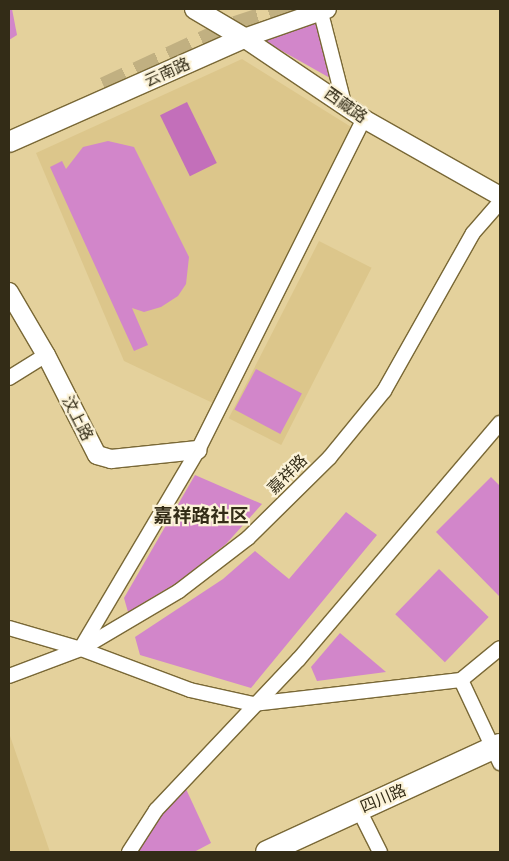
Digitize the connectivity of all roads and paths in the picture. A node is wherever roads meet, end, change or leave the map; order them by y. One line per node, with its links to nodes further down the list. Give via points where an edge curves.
1 (195, 9): 3 (main road, 西藏路)
2 (322, 9): 3 (street, 云南路); 4 (street)
3 (244, 38): 4 (street, 西藏路); 6 (main road, 云南路)
4 (344, 103): 5 (street, 西藏路)
5 (364, 119): 7 (street, 西藏路); 13 (street)
6 (9, 142)
7 (500, 196)
8 (500, 202): 15 (street, 嘉祥路, via 473,233 384,391 330,457 248,538 179,591)
9 (9, 292): 10 (street, 汶上路)
10 (46, 354): 11 (street); 13 (street, 汶上路, via 97,456 111,459)
11 (9, 378)
12 (500, 423): 19 (street, via 299,660)
13 (198, 450): 15 (street)
14 (9, 628): 15 (street)
15 (81, 648): 17 (street, 嘉祥路); 19 (street, via 190,690)
16 (500, 648): 18 (street)
17 (9, 676)
18 (461, 680): 19 (street); 20 (street)
19 (253, 704): 22 (street, via 156,810)
20 (498, 752): 21 (main road, 四川路)
21 (358, 808): 23 (main road, 四川路); 24 (street)
22 (129, 852)
23 (266, 852)
24 (380, 852)

